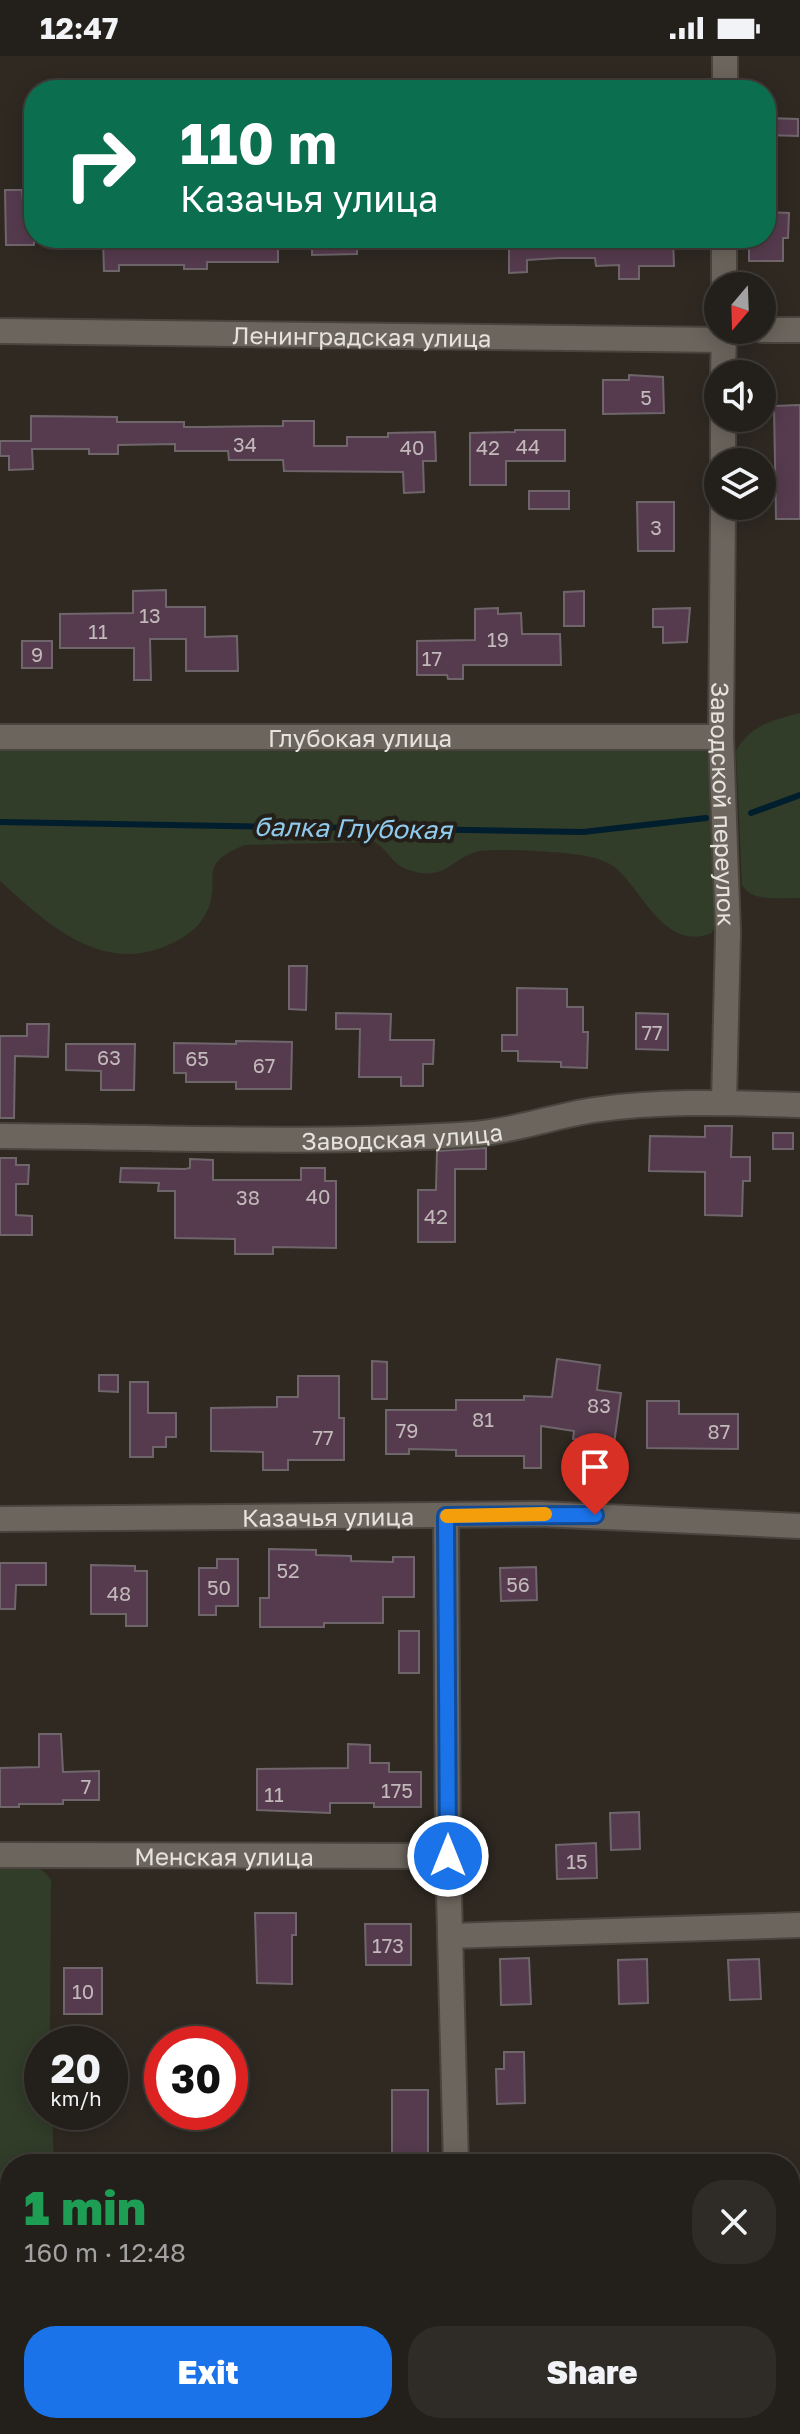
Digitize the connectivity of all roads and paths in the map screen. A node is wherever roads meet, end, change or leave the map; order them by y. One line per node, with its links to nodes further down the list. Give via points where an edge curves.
1 (725, 56): 2 (street)
2 (725, 80)
3 (724, 248): 4 (street)
4 (724, 272)
5 (776, 330): 6 (street)
6 (800, 330)
7 (0, 331): 8 (street, Ленинградская улица)
8 (704, 335)
9 (723, 520): 11 (street, Заводской переулок)
10 (0, 737): 11 (street, Глубокая улица)
11 (721, 737): 12 (street, Заводской переулок, via 728,932)
12 (724, 1103): 13 (street, Заводская улица); 14 (street, Заводская улица, via 625,1106 509,1130 381,1138)
13 (800, 1105)
14 (0, 1136)
15 (446, 1516): 16 (street, Казачья улица); 17 (street, Казачья улица, via 578,1514); 19 (street)
16 (0, 1519)
17 (800, 1526)
18 (0, 1855): 19 (street, Менская улица)
19 (448, 1856): 21 (street)
20 (800, 1925): 21 (street)
21 (450, 1936): 22 (street)
22 (456, 2154)

